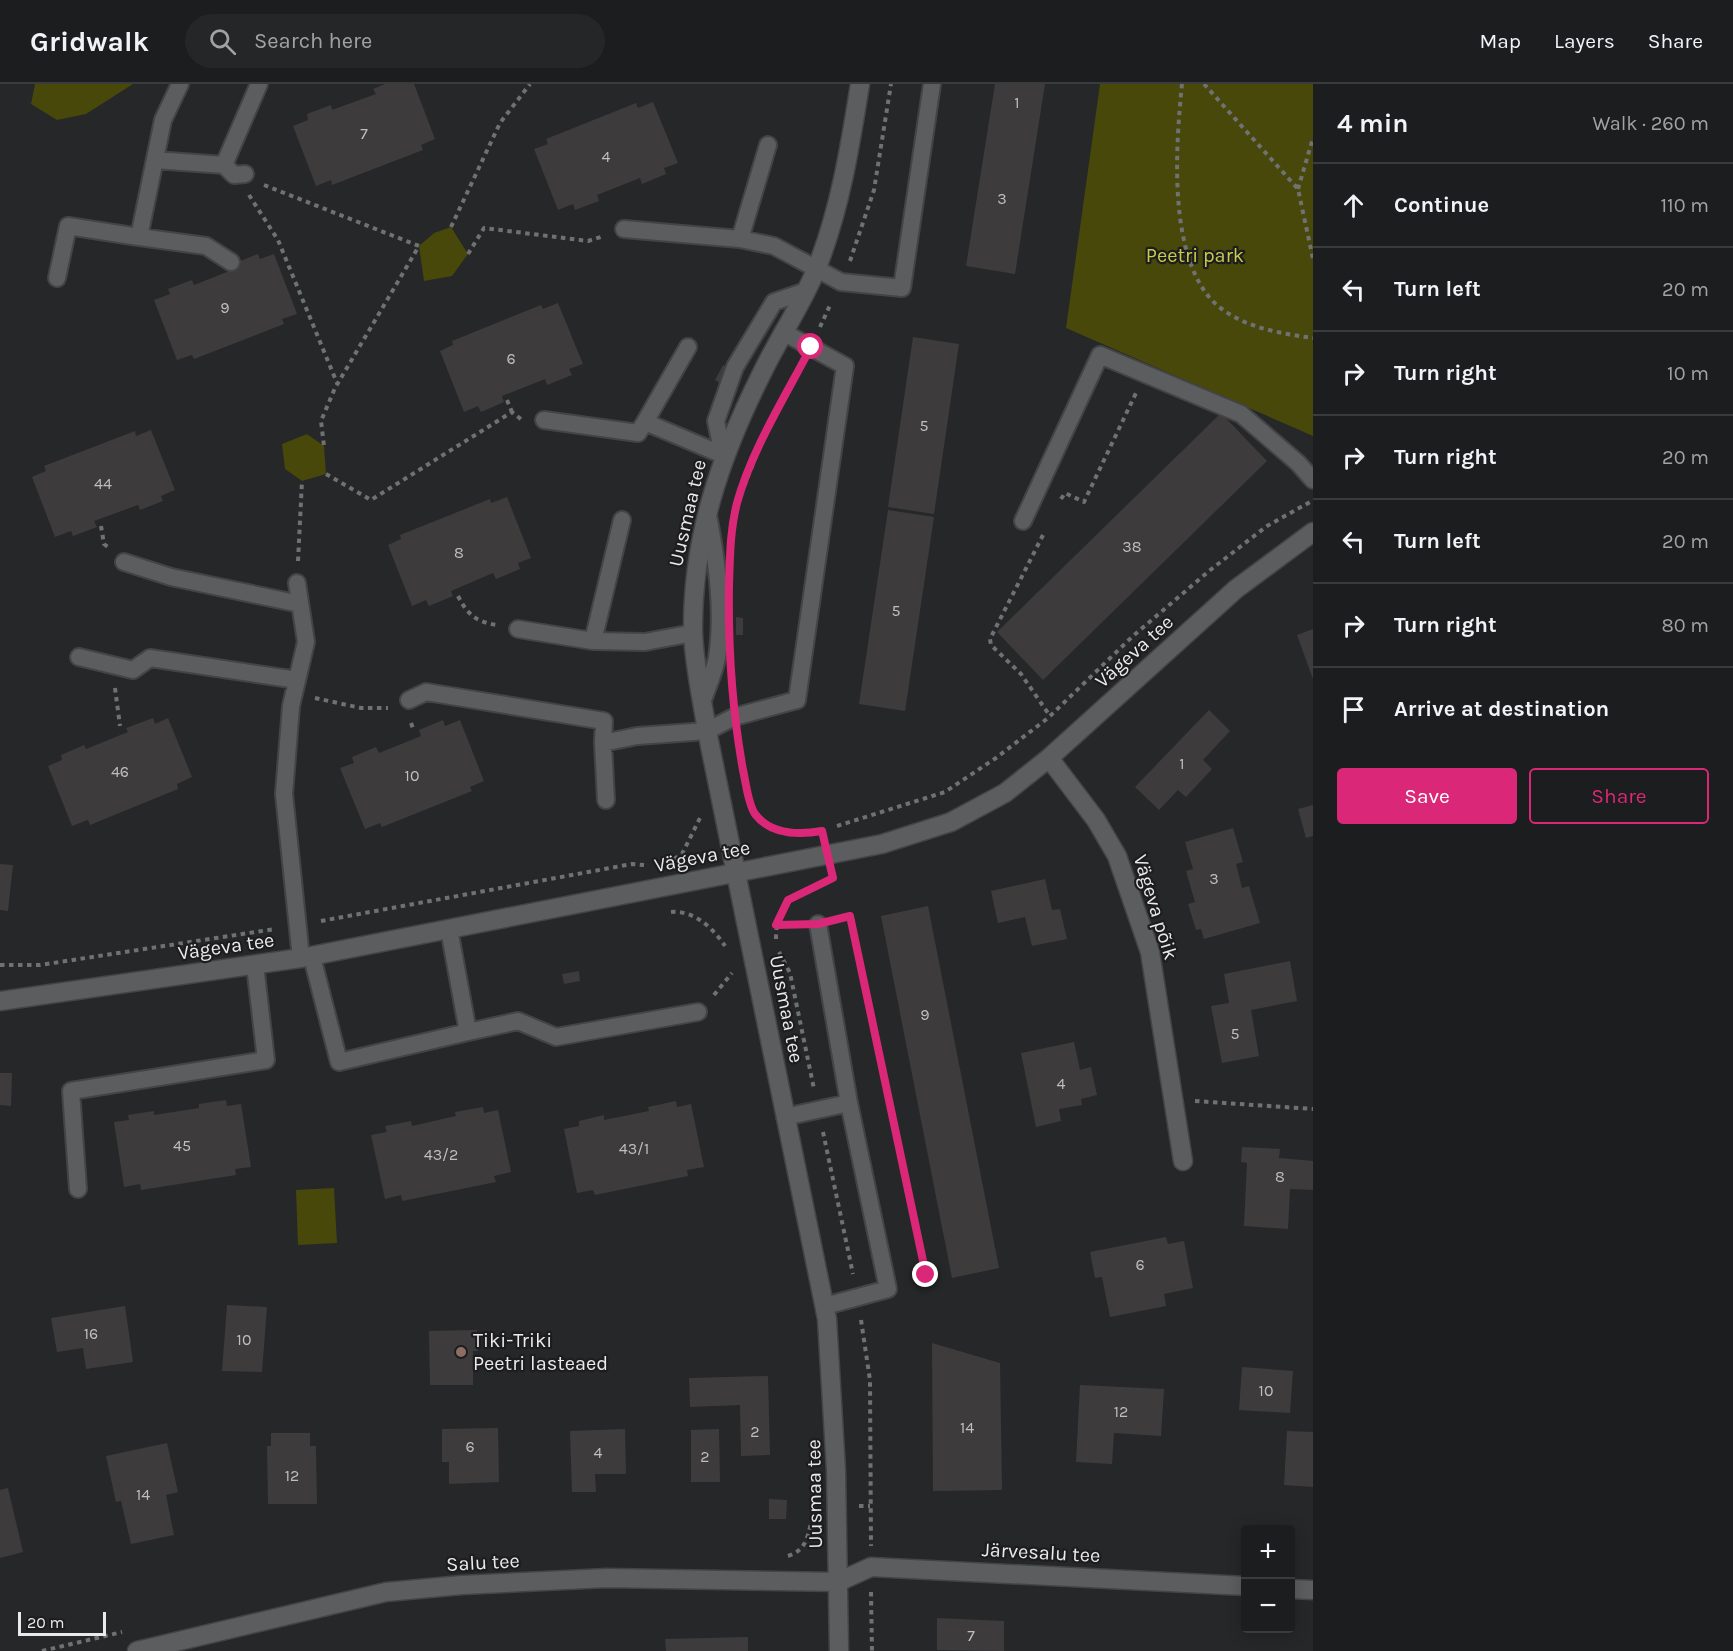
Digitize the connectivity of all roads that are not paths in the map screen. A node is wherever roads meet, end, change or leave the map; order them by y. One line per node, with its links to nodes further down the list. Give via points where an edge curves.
1 (180, 84): 6 (lane, via 163,120)
2 (259, 84): 6 (lane, via 234,171)
3 (860, 84): 11 (street, Uusmaa tee, via 846,171)
4 (932, 84): 11 (lane, via 902,288 842,282)
5 (768, 146): 9 (lane)
6 (155, 160): 8 (lane)
7 (624, 230): 9 (lane)
8 (139, 237): 10 (lane, via 206,246); 12 (lane, via 68,226)
9 (740, 239): 11 (lane, via 774,246)
10 (231, 262)
11 (816, 270): 13 (street, Uusmaa tee)
12 (57, 278)
13 (806, 291): 14 (street, Uusmaa tee); 18 (lane, via 774,302 735,367 716,421)
14 (783, 332): 18 (street, Uusmaa tee); 34 (lane, via 845,366 797,700 734,717)
15 (688, 347): 17 (lane)
16 (544, 420): 17 (lane, via 638,433)
17 (645, 422): 18 (lane)
18 (723, 455): 20 (street, Uusmaa tee)
19 (1313, 480): 22 (lane, via 1298,462 1241,414 1100,355)
20 (707, 509): 28 (street, Uusmaa tee, via 698,550); 33 (lane, via 718,570 719,627 716,660)
21 (622, 520): 29 (lane)
22 (1023, 520)
23 (1313, 532): 36 (street, Vägeva tee, via 1236,589)
24 (124, 562): 26 (lane, via 171,577)
25 (297, 583): 26 (lane)
26 (300, 604): 31 (lane, via 306,642)
27 (518, 628): 29 (lane)
28 (693, 633): 29 (lane, via 645,642); 33 (street, Uusmaa tee)
29 (592, 641)
30 (79, 657): 31 (lane, via 133,670 150,658)
31 (296, 686): 41 (lane, via 284,794 298,926)
32 (409, 700): 35 (lane, via 426,692 603,721)
33 (702, 702): 34 (street, Uusmaa tee)
34 (707, 731): 35 (lane, via 637,736); 38 (street, Uusmaa tee)
35 (603, 743): 37 (lane)
36 (1049, 758): 38 (street, Vägeva tee, via 1005,794 951,822 882,844); 48 (street, Vägeva põik, via 1096,820 1117,856 1150,952)
37 (606, 800)
38 (736, 873): 40 (street, Vägeva tee); 47 (street, Uusmaa tee)
39 (818, 924): 46 (lane)
40 (448, 929): 41 (street, Vägeva tee); 45 (lane)
41 (307, 957): 42 (street, Vägeva tee); 45 (lane, via 339,1062)
42 (255, 965): 43 (street, Vägeva tee); 49 (lane, via 266,1060 71,1091)
43 (0, 1001)
44 (699, 1012): 45 (lane, via 556,1037 518,1021)
45 (468, 1032)
46 (849, 1103): 47 (lane); 50 (lane, via 888,1289)
47 (785, 1117): 50 (street, Uusmaa tee)
48 (1183, 1161)
49 (78, 1189)
50 (825, 1306): 51 (street, Uusmaa tee, via 833,1392)
51 (838, 1582): 52 (street, Järvesalu tee, via 871,1567); 55 (street, Salu tee, via 607,1578 386,1592); 56 (street, Uusmaa tee)
52 (1241, 1586)
53 (1295, 1589): 54 (street)
54 (1313, 1590)
55 (137, 1651)
56 (839, 1651)

